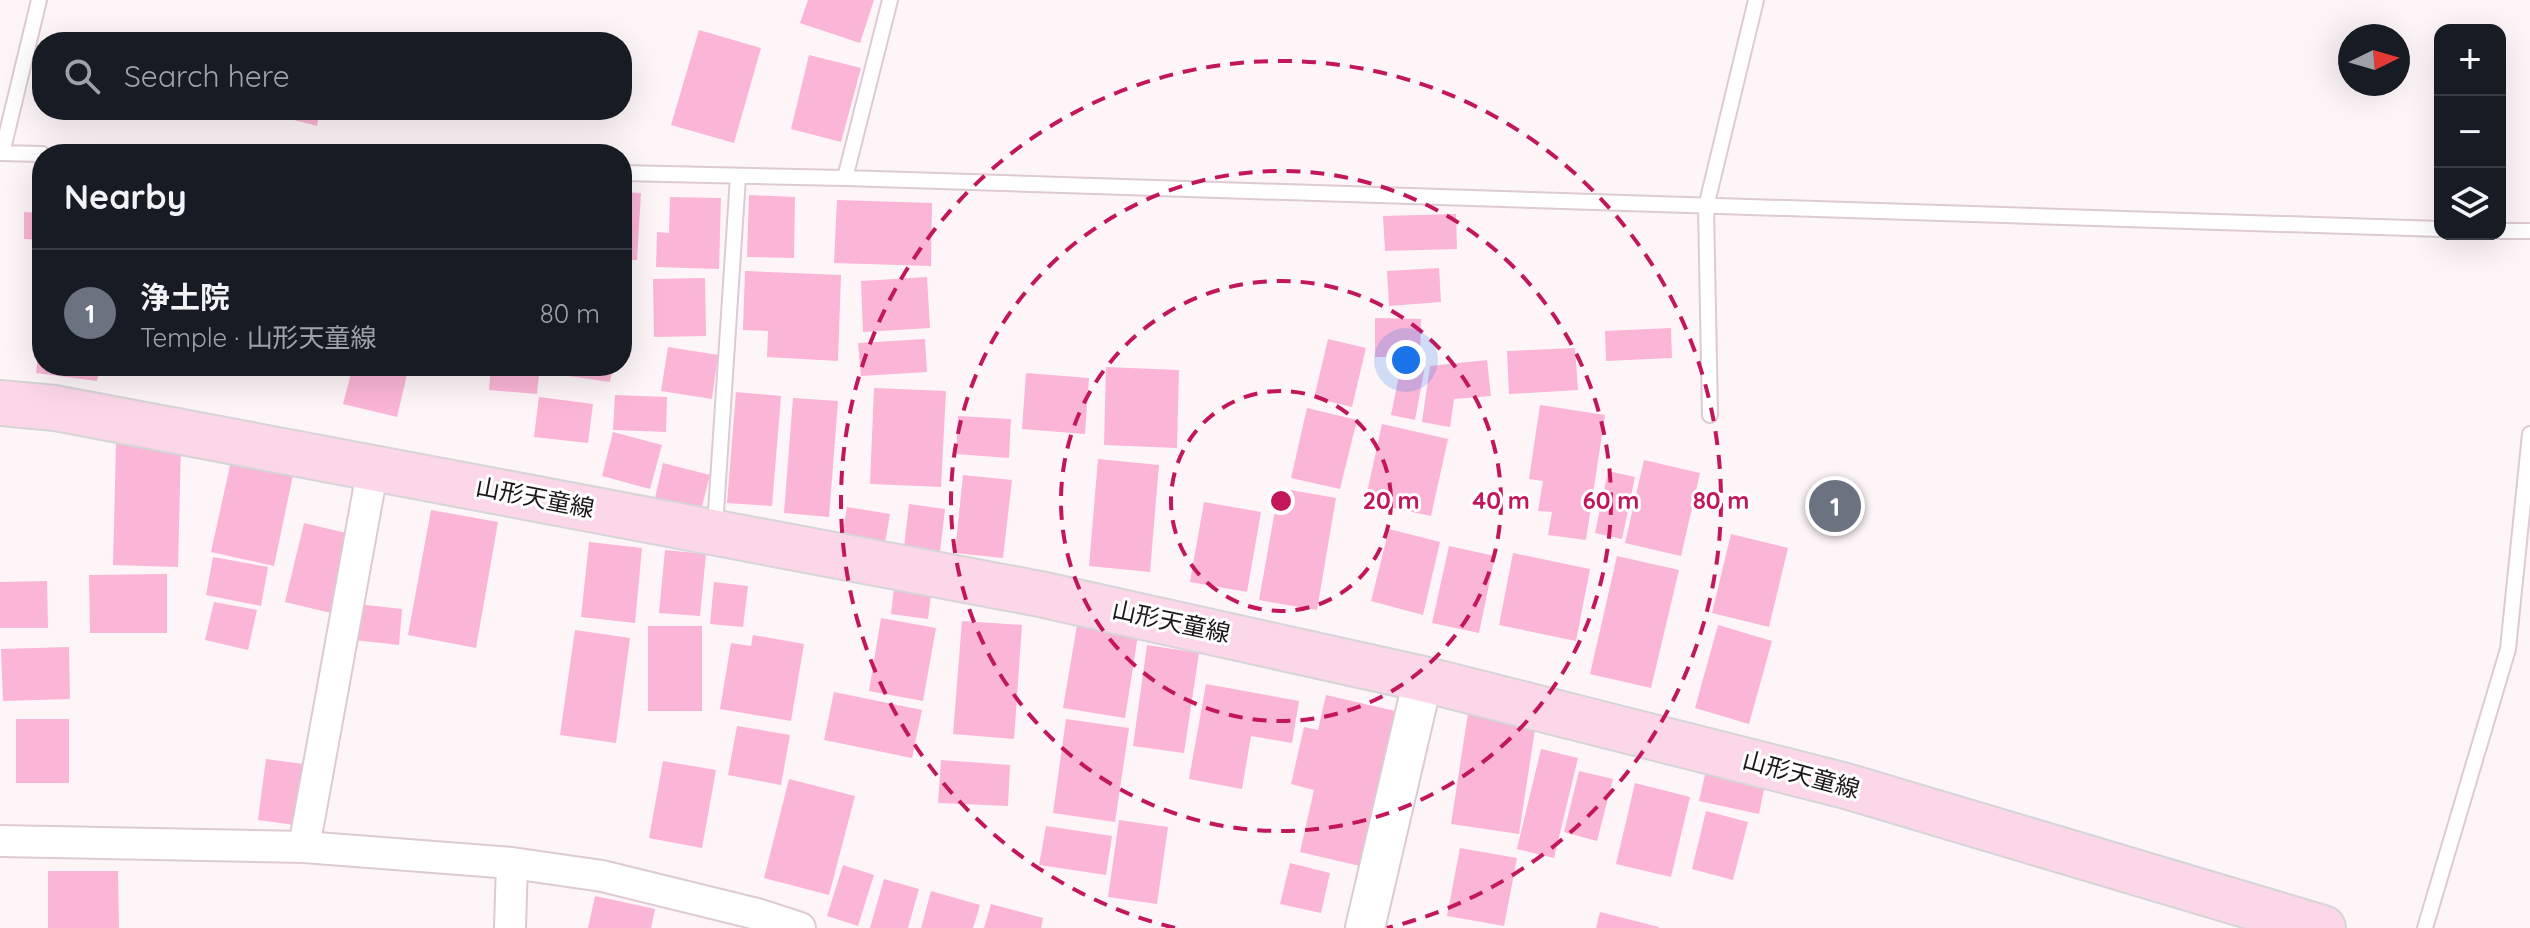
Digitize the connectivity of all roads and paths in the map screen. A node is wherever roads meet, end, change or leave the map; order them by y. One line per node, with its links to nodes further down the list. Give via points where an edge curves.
1 (39, 0): 4 (lane)
2 (890, 0): 8 (lane)
3 (1756, 0): 9 (lane)
4 (1, 153): 5 (lane)
5 (32, 154)
6 (632, 173): 7 (lane)
7 (738, 177): 8 (lane); 17 (lane)
8 (845, 178): 9 (lane)
9 (1706, 207): 10 (lane); 14 (lane)
10 (2434, 229)
11 (2506, 231): 12 (lane)
12 (2530, 231)
13 (0, 403): 16 (main road, 山形天童線, via 55,408)
14 (1710, 415)
15 (2530, 434): 27 (lane, via 2508,649)
16 (373, 467): 17 (main road, 山形天童線); 20 (street)
17 (714, 533): 18 (main road, 山形天童線, via 1040,594)
18 (1423, 679): 22 (main road, 山形天童線, via 1846,786); 25 (street)
19 (0, 841): 20 (street)
20 (304, 847): 21 (street)
21 (512, 863): 23 (street); 24 (street, via 602,876)
22 (2240, 916): 26 (main road, 山形天童線)
23 (510, 928)
24 (800, 928)
25 (1365, 928)
26 (2323, 928)
27 (2425, 928)

